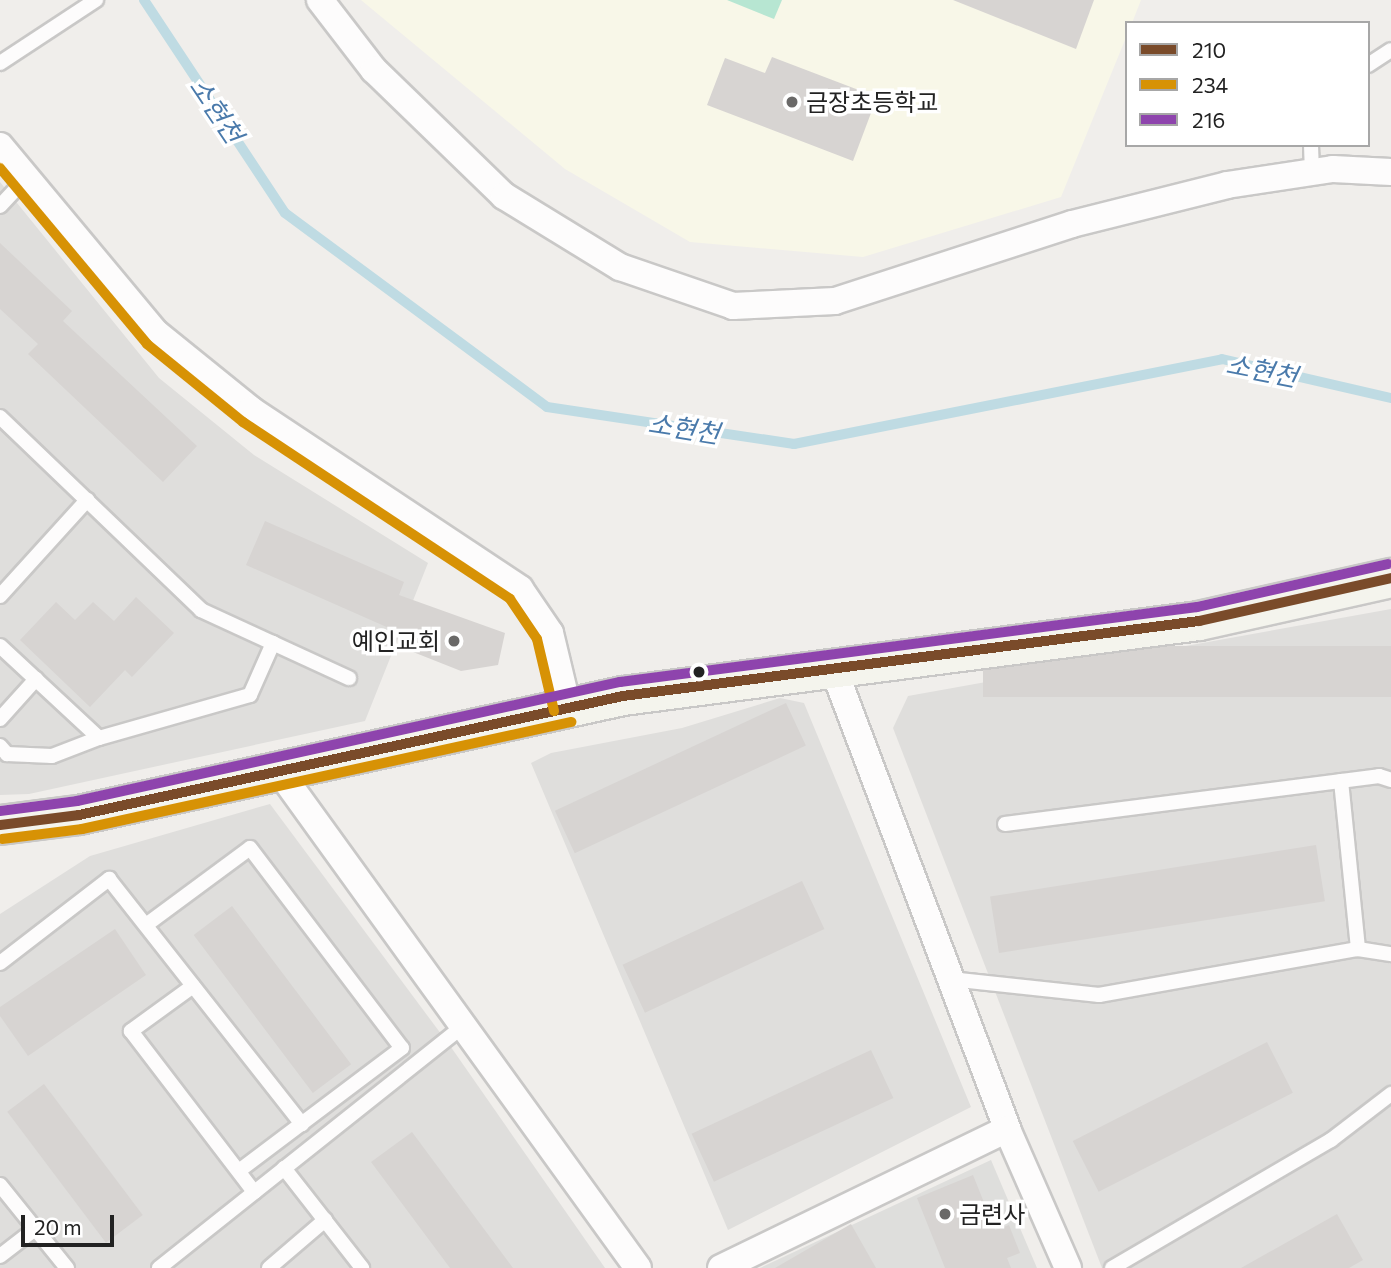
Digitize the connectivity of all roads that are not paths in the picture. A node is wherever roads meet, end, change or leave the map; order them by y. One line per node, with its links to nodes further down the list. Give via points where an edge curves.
1 (96, 0): 4 (lane)
2 (320, 0): 8 (street, via 374,70 504,196 620,267 733,306 835,301 1072,224 1227,185)
3 (1391, 50): 5 (lane)
4 (0, 63)
5 (1370, 64)
6 (0, 146): 10 (street)
7 (1311, 147): 8 (lane)
8 (1312, 172): 9 (street)
9 (1391, 172)
10 (25, 179): 11 (lane); 21 (street, via 156,332 251,410 520,589 550,633)
11 (0, 206)
12 (0, 417): 13 (lane)
13 (87, 500): 15 (lane); 16 (lane, via 201,610)
14 (1391, 578): 18 (street, via 1199,621)
15 (0, 596)
16 (274, 643): 19 (lane); 23 (lane, via 250,695)
17 (0, 646): 20 (lane)
18 (834, 670): 21 (street, via 699,684); 34 (street)
19 (349, 678)
20 (36, 679): 22 (lane); 23 (lane)
21 (568, 708): 25 (street)
22 (0, 719)
23 (99, 738): 24 (lane, via 52,756 7,754)
24 (0, 746)
25 (279, 771): 29 (street, via 79,816); 36 (street)
26 (1391, 779): 27 (lane)
27 (1341, 781): 28 (lane); 31 (lane)
28 (1005, 824)
29 (0, 825)
30 (146, 925): 33 (lane, via 109,879); 35 (lane); 38 (lane, via 250,848 402,1048)
31 (1358, 948): 32 (lane); 34 (lane, via 1099,995)
32 (1391, 954)
33 (0, 963)
34 (950, 979): 39 (street)
35 (193, 986): 38 (lane); 41 (lane, via 131,1031)
36 (463, 1026): 40 (lane); 51 (street)
37 (1391, 1094): 54 (lane, via 1331,1140)
38 (302, 1124): 41 (lane)
39 (1007, 1129): 52 (street); 53 (street)
40 (284, 1168): 43 (lane); 44 (lane)
41 (239, 1171): 43 (lane)
42 (0, 1185): 45 (lane)
43 (254, 1192): 48 (lane)
44 (324, 1220): 49 (lane); 50 (lane)
45 (35, 1229): 46 (lane); 47 (lane)
46 (0, 1256)
47 (67, 1268)
48 (159, 1268)
49 (269, 1268)
50 (362, 1268)
51 (638, 1268)
52 (721, 1268)
53 (1068, 1268)
54 (1112, 1268)

